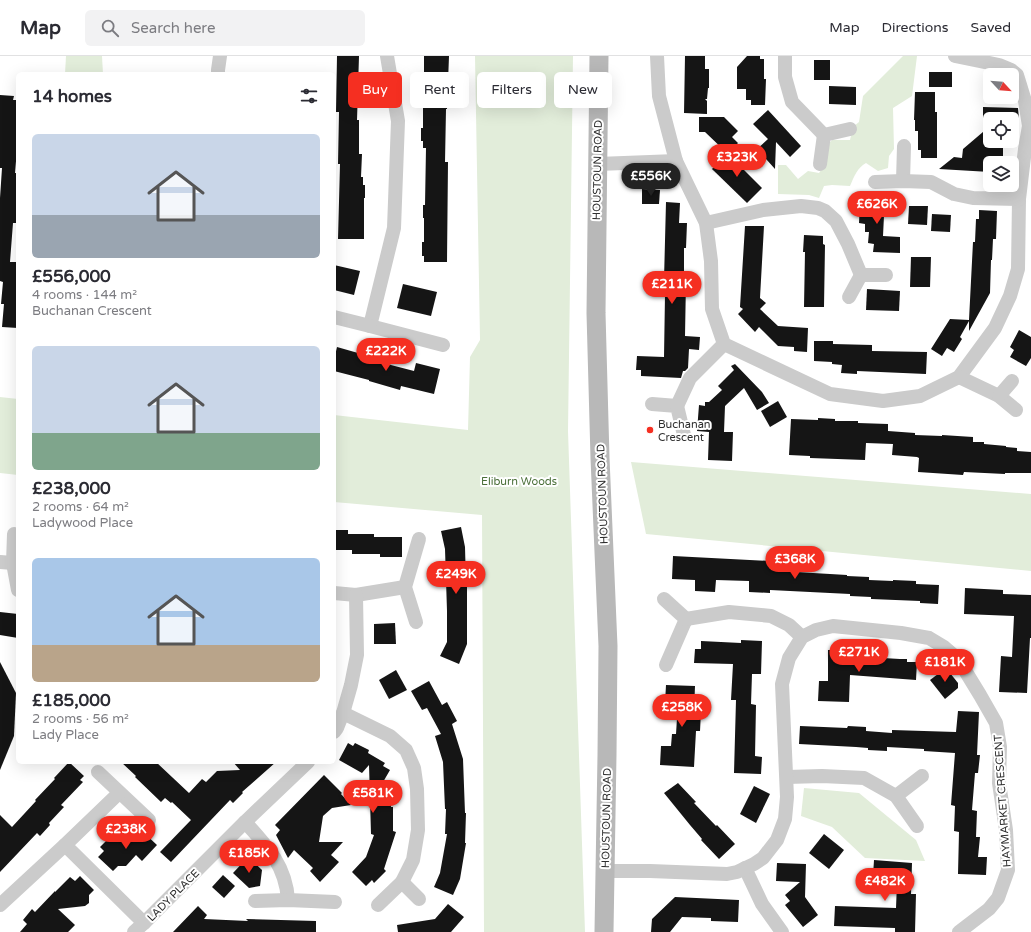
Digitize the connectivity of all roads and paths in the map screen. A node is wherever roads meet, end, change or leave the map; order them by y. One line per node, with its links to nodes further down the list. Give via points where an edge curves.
1 (220, 56): 7 (street)
2 (387, 56): 22 (street, via 398,121 394,228)
3 (599, 56): 12 (street, HOUSTOUN ROAD)
4 (657, 56): 11 (street, via 659,96)
5 (785, 56): 9 (street, via 785,77 792,102)
6 (955, 56): 16 (street, via 999,65 1017,75 1026,102 1029,126)
7 (218, 72)
8 (850, 129): 9 (street)
9 (824, 135): 13 (street)
10 (904, 146): 14 (street)
11 (676, 161): 12 (street); 17 (street)
12 (598, 164): 57 (street, HOUSTOUN ROAD, via 596,313 608,646)
13 (820, 164)
14 (903, 181): 15 (street); 16 (street, via 930,182 954,194 973,198)
15 (875, 182)
16 (1019, 199): 25 (street, via 1018,270 1010,296 995,328)
17 (706, 222): 18 (street, via 763,210 801,206 818,208 836,221); 23 (street, via 711,261 712,310)
18 (861, 275): 19 (street); 20 (street)
19 (886, 275)
20 (849, 297)
21 (336, 318): 22 (street)
22 (370, 326): 24 (street)
23 (724, 344): 25 (street, via 830,394 883,401 920,396); 29 (street, via 690,378)
24 (443, 345)
25 (958, 377): 27 (street)
26 (1012, 381): 27 (street)
27 (999, 396): 30 (street)
28 (652, 404): 29 (street)
29 (677, 406): 31 (street)
30 (1016, 410)
31 (684, 435)
32 (14, 534): 34 (street)
33 (419, 539): 36 (street)
34 (6, 563): 35 (street)
35 (16, 586)
36 (405, 587): 38 (street); 41 (street)
37 (336, 593): 38 (street)
38 (356, 595): 44 (street, via 357,655)
39 (664, 599): 40 (street)
40 (686, 619): 42 (street, via 729,612 771,616 789,625); 43 (street)
41 (416, 622)
42 (802, 637): 49 (street, via 789,658 782,684); 68 (street, HAYMARKET CRESCENT, via 833,626 929,638 958,659 996,723 1000,747 999,783 1006,830 1008,870 998,898 989,909)
43 (666, 665)
44 (343, 713): 45 (street); 58 (street, via 390,736 406,750 414,768 418,789 418,830 414,860)
45 (336, 729)
46 (306, 764): 53 (street, LADY PLACE)
47 (98, 772): 50 (street)
48 (922, 776): 51 (street)
49 (787, 777): 51 (street, via 864,778); 56 (street, via 785,819 777,840 763,858)
50 (119, 793): 52 (street); 55 (street)
51 (896, 796): 54 (street)
52 (149, 820)
53 (245, 822): 60 (street, via 267,846 276,861 287,888); 65 (street, LADY PLACE)
54 (917, 826)
55 (65, 845): 63 (street); 65 (street)
56 (745, 868): 57 (street, via 727,874); 67 (street, via 762,904)
57 (605, 871): 66 (street, HOUSTOUN ROAD)
58 (402, 882): 59 (street); 64 (street)
59 (420, 899)
60 (288, 900): 61 (street); 62 (street)
61 (255, 901)
62 (335, 902)
63 (0, 905)
64 (378, 905)
65 (139, 928)
66 (604, 932)
67 (782, 932)
68 (960, 932)

